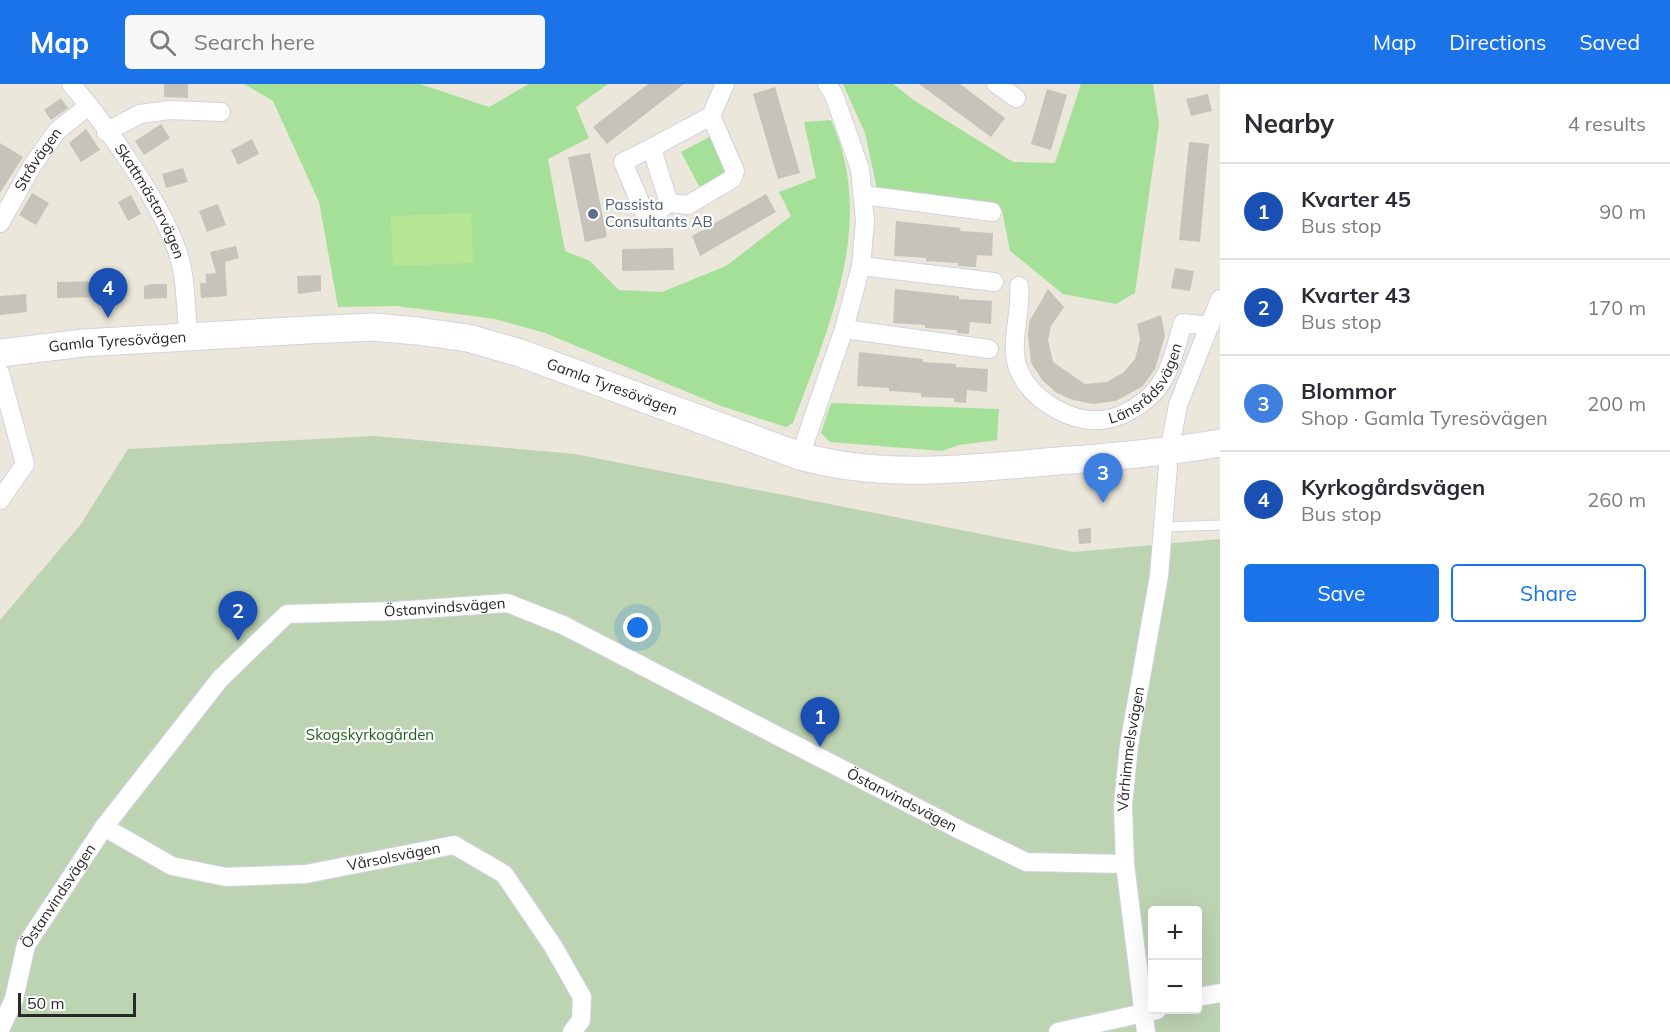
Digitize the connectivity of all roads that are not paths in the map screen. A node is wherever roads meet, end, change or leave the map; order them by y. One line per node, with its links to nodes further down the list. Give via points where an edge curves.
1 (71, 84): 6 (street, Skattmästarvägen)
2 (725, 84): 8 (street)
3 (827, 84): 11 (street, via 860,168)
4 (996, 84): 5 (street)
5 (1016, 98)
6 (88, 106): 9 (street, Skattmästarvägen); 14 (street, Stråvägen, via 57,131)
7 (221, 112): 9 (street, via 170,110 140,114)
8 (711, 116): 10 (street); 12 (street, via 735,171 732,179 688,205)
9 (106, 132): 21 (street, Skattmästarvägen, via 143,184 180,258)
10 (655, 146): 12 (street, via 654,156); 12 (street, via 623,162 639,222)
11 (862, 195): 13 (street); 15 (street, via 865,221)
12 (669, 202)
13 (992, 212)
14 (0, 222)
15 (861, 266): 16 (street); 20 (street)
16 (994, 282)
17 (1019, 286): 19 (street, Länsrådsvägen, via 1015,342 1018,368 1030,388 1054,408 1075,417 1108,419 1137,406 1156,391 1169,368 1183,323)
18 (1220, 299): 19 (street, Vårhimmelsvägen)
19 (1210, 326): 27 (street, Vårhimmelsvägen, via 1178,405)
20 (844, 329): 22 (street); 26 (street)
21 (189, 338): 23 (street, Gamla Tyresövägen, via 33,347); 26 (street, Gamla Tyresövägen, via 373,327 468,338 520,353)
22 (989, 349)
23 (0, 353)
24 (0, 373): 28 (street, via 25,464)
25 (1220, 442): 27 (street, Gamla Tyresövägen)
26 (800, 456): 27 (street, Gamla Tyresövägen, via 896,472)
27 (1169, 459): 30 (street, Vårhimmelsvägen)
28 (0, 500)
29 (1220, 525): 30 (lane)
30 (1164, 527): 32 (street, Vårhimmelsvägen, via 1129,745 1123,805)
31 (104, 826): 32 (street, Östanvindsvägen, via 220,679 288,614 507,603 563,625 1026,862); 38 (street, Östanvindsvägen, via 26,945 14,999); 39 (street, Vårsolsvägen, via 172,866 226,877 306,874 454,845 504,874 553,946 582,998 581,1020)
32 (1125, 864): 35 (street, Vårhimmelsvägen)
33 (1220, 993): 34 (street)
34 (1202, 996)
35 (1148, 999)
36 (1148, 1011): 40 (street)
37 (1149, 1014): 41 (street, Vårhimmelsvägen)
38 (0, 1030)
39 (572, 1032)
40 (1058, 1032)
41 (1146, 1032)

